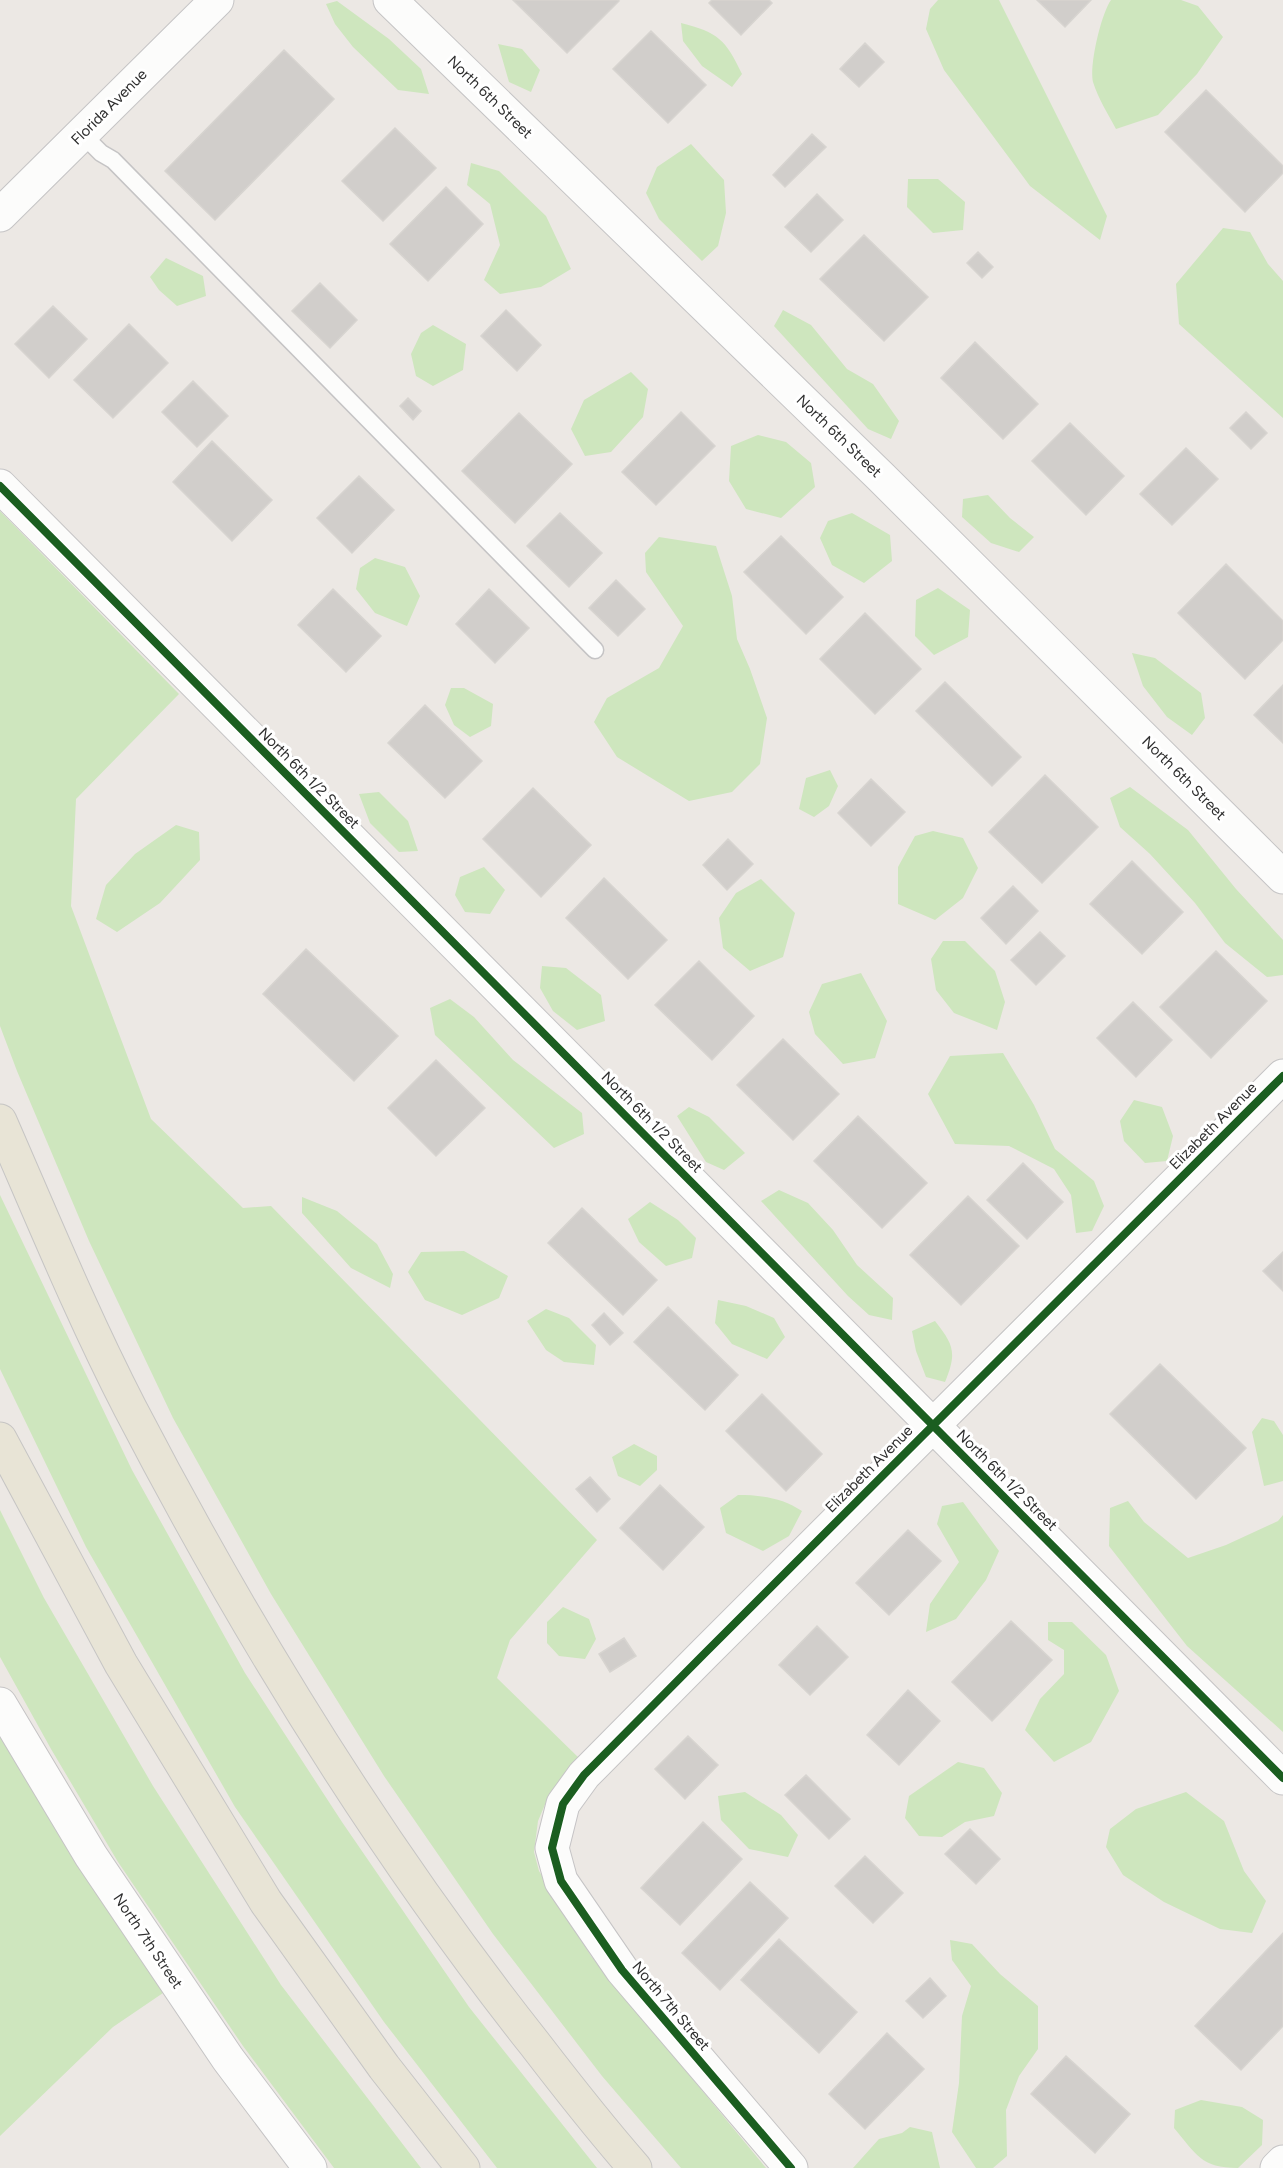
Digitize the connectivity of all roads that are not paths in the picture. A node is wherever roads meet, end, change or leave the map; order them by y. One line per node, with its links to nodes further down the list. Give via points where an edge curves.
1 (217, 0): 3 (street, Florida Avenue)
2 (390, 0): 7 (street, North 6th Street, via 881,477)
3 (82, 134): 4 (street, Florida Avenue); 6 (lane, via 121,168)
4 (0, 215)
5 (0, 486): 10 (street, North 6th 1/2 Street)
6 (595, 650)
7 (1283, 877)
8 (1283, 1076): 10 (street, Elizabeth Avenue)
9 (0, 1121): 18 (main road, via 129,1406 239,1609 354,1794 472,1964)
10 (933, 1424): 13 (street, North 6th 1/2 Street); 14 (street, Elizabeth Avenue, via 584,1775 563,1804)
11 (0, 1439): 17 (main road, via 121,1664 266,1902 384,2067)
12 (0, 1704): 16 (street, North 7th Street, via 91,1856 228,2059)
13 (1283, 1778)
14 (552, 1848): 19 (street, North 7th Street, via 561,1881 622,1971)
15 (1283, 2162): 20 (street)
16 (310, 2168)
17 (463, 2168)
18 (635, 2168)
19 (791, 2168)
20 (1277, 2168)

